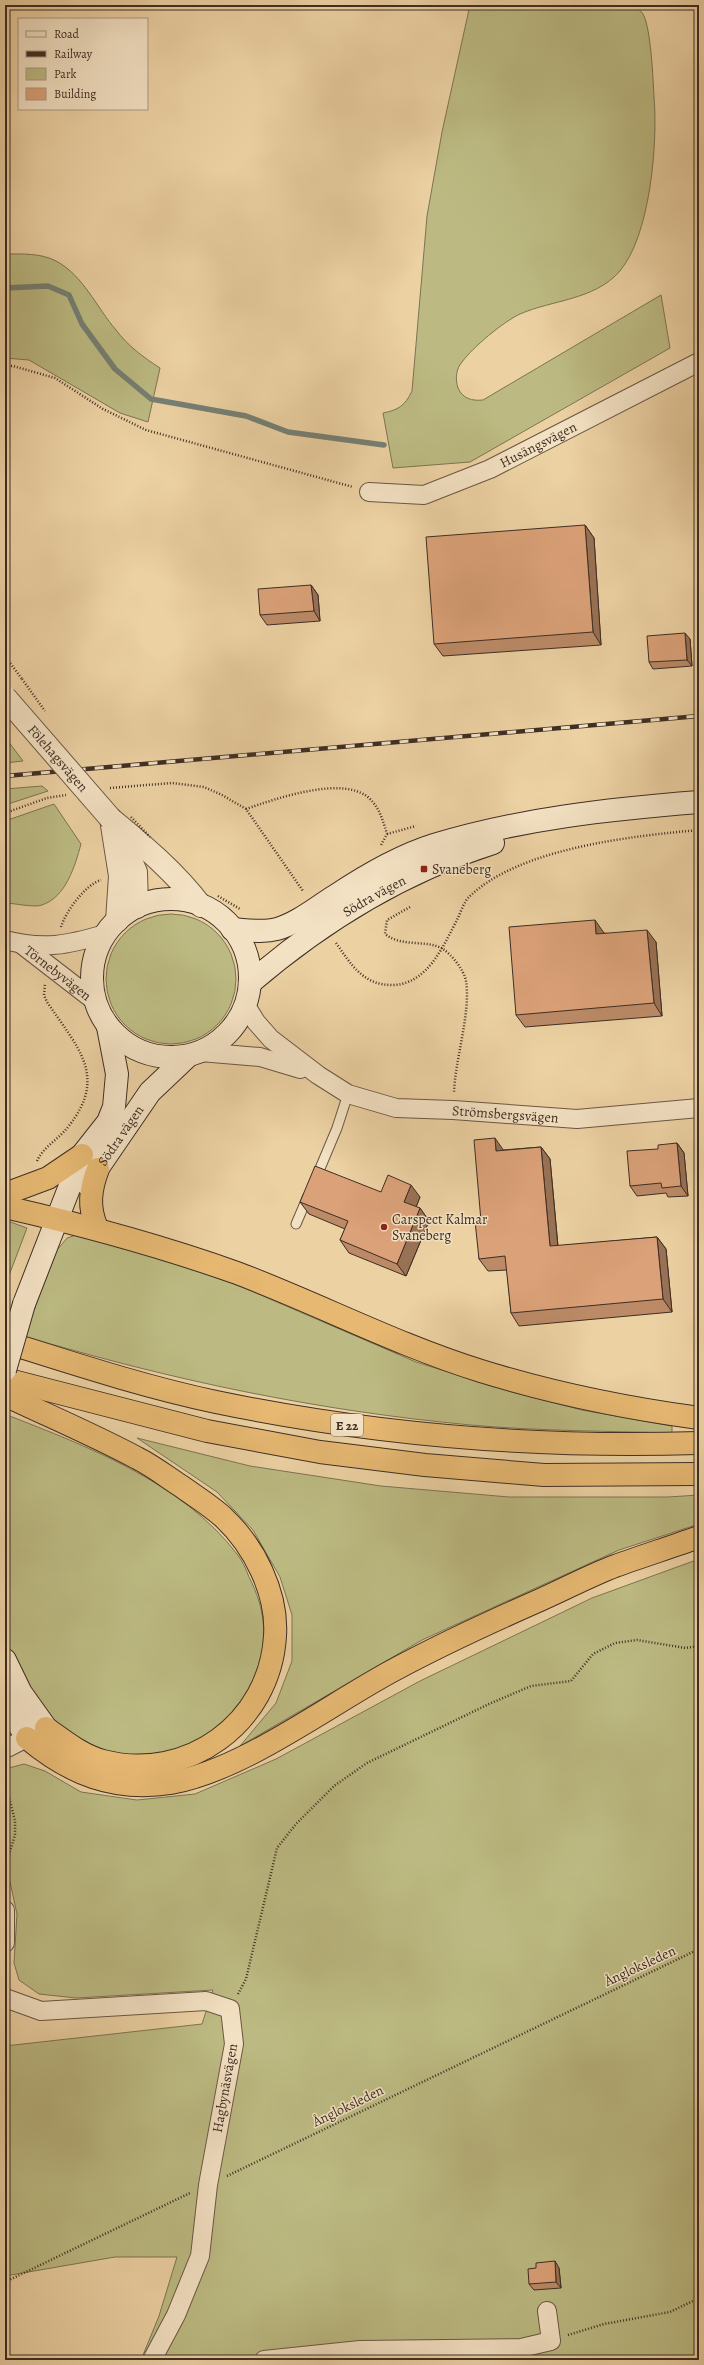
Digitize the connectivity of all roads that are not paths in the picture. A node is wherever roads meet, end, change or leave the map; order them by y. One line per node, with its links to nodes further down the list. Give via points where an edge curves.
1 (699, 362): 2 (street, Husängsvägen, via 483,472 424,495)
2 (369, 492)
3 (5, 697): 6 (main road, Fölehagsvägen, bridge)
4 (699, 802): 5 (main road, Södra vägen)
5 (582, 815): 9 (main road, Södra vägen, via 495,828 433,845 395,861 288,924 267,930); 12 (main road, Södra vägen, via 471,850 386,887 308,936)
6 (111, 819): 7 (main road, Fölehagsvägen, via 183,883); 8 (main road, Fölehagsvägen, via 136,872); 10 (main road, via 120,876)
7 (207, 899): 8 (main road, via 168,900); 9 (main road, via 218,915)
8 (137, 907): 10 (main road)
9 (240, 921): 12 (main road)
10 (111, 928): 11 (street, Törnebyvägen, via 61,946); 13 (main road, via 99,944 92,967)
11 (13, 942): 13 (street, Törnebyvägen, via 56,970)
12 (250, 983): 14 (main road)
13 (96, 1002): 15 (main road)
14 (245, 1004): 16 (main road, via 228,1033 215,1044); 17 (street, Strömsbergsvägen, via 271,1039)
15 (108, 1026): 16 (main road, via 122,1040 144,1052 168,1057); 20 (main road, Södra vägen, via 117,1074 114,1107 108,1122)
16 (194, 1054): 17 (street, Strömsbergsvägen, via 260,1056); 21 (main road, Södra vägen, via 150,1092)
17 (318, 1075): 18 (street, Strömsbergsvägen)
18 (348, 1094): 19 (street, Strömsbergsvägen, via 396,1108 577,1119); 25 (lane, via 337,1128)
19 (699, 1108)
20 (82, 1155): 22 (highway, via 42,1180); 24 (main road, Södra vägen)
21 (98, 1169): 24 (main road, Södra vägen); 26 (highway, via 92,1184 90,1204)
22 (5, 1194)
23 (5, 1207): 24 (highway)
24 (59, 1219): 26 (highway); 28 (main road, Södra vägen, bridge, via 24,1304)
25 (296, 1224)
26 (98, 1228): 31 (highway, via 239,1274 481,1371 605,1402)
27 (5, 1342): 32 (highway, E 22, via 108,1375 216,1402 325,1422 430,1436 546,1443)
28 (5, 1370)
29 (5, 1379): 33 (highway, E 22, via 207,1432 320,1452 425,1465 544,1475)
30 (5, 1395): 37 (highway, via 139,1458 224,1518 255,1558 267,1584 273,1611 275,1635 271,1662 262,1688 231,1731 211,1746 178,1760 158,1765 129,1765 102,1761)
31 (699, 1418)
32 (699, 1443)
33 (699, 1474)
34 (699, 1537): 37 (highway, via 613,1567 497,1619 393,1671 258,1748 198,1776 148,1785 120,1784 95,1779 67,1767 46,1754)
35 (5, 1660): 37 (main road)
36 (5, 1703): 37 (main road)
37 (37, 1733): 38 (street)
38 (5, 1749)
39 (5, 1910): 40 (street)
40 (5, 1943)
41 (5, 1998): 43 (street, Hagbynäsvägen, via 42,2011 206,2001 230,2009 234,2044 208,2185 200,2256 176,2315)
42 (547, 2311): 44 (street, via 551,2341 521,2348 360,2350)
43 (152, 2360)
44 (264, 2360)

